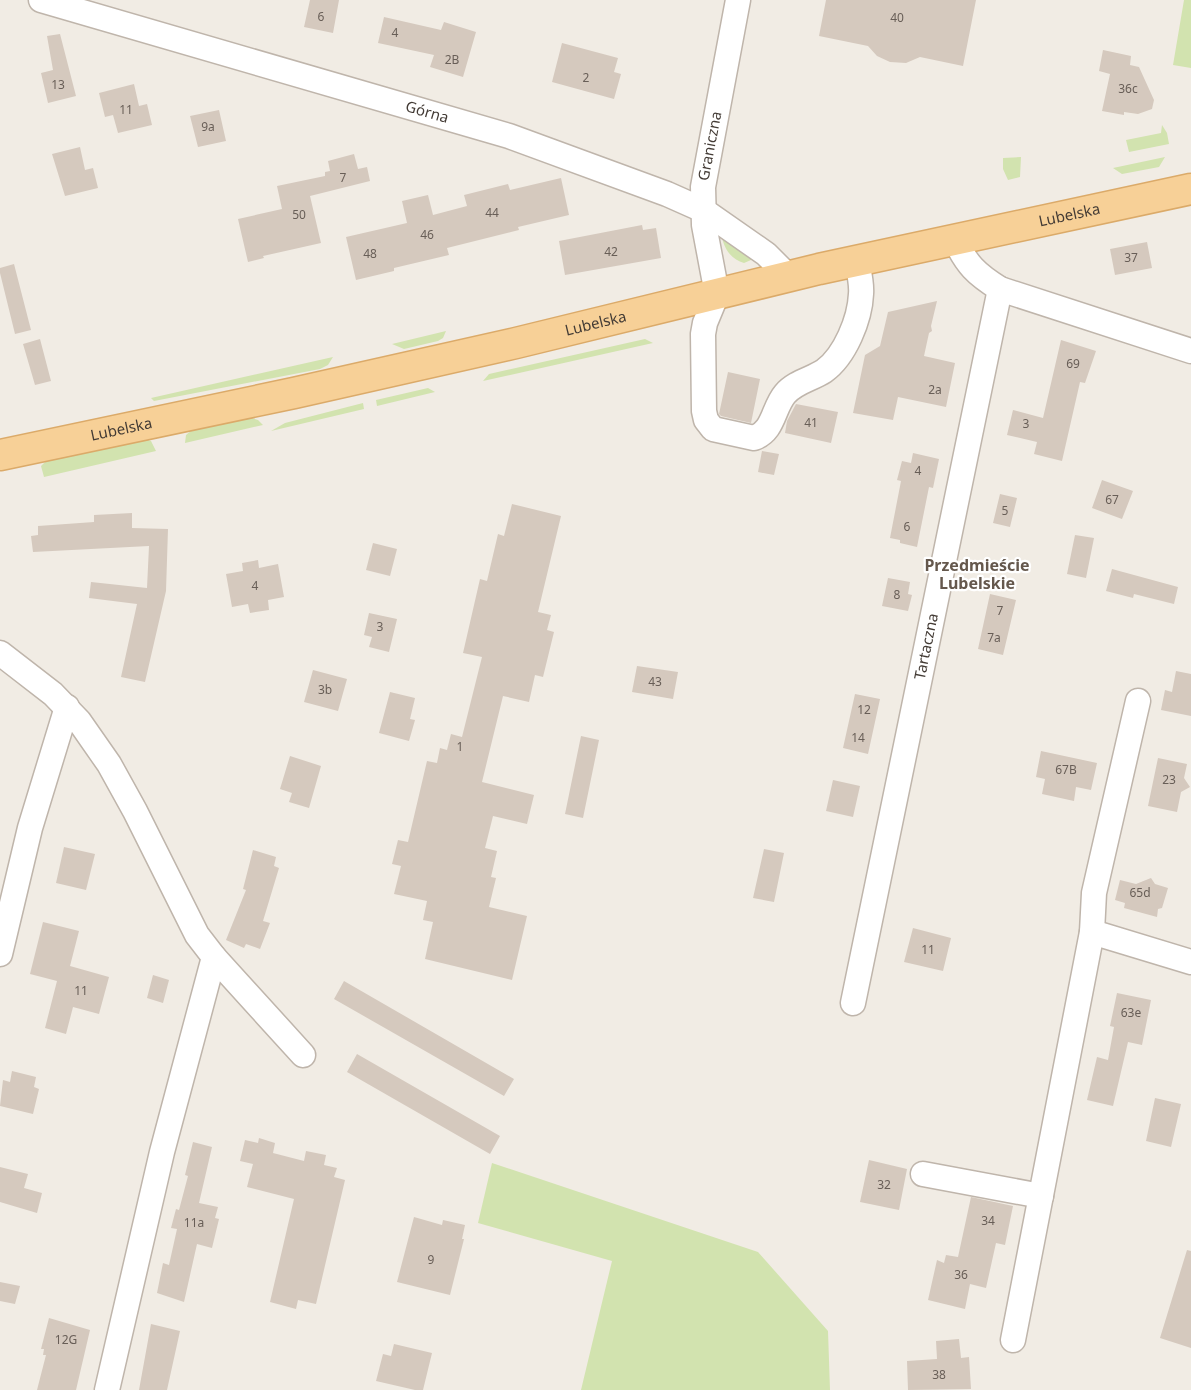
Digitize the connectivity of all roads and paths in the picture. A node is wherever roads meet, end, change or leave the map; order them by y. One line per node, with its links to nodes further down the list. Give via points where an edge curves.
1 (41, 0): 4 (street, Górna, via 509,136)
2 (738, 0): 4 (street, Graniczna, via 703,187)
3 (1191, 189): 5 (main road, Lubelska)
4 (703, 210): 7 (street, Górna, via 766,254); 9 (street, Graniczna)
5 (955, 240): 6 (main road, Lubelska); 8 (street, via 969,267)
6 (857, 262): 7 (main road, Lubelska); 9 (street, via 861,295 855,322 843,348 828,368 784,395 766,430 754,438 713,429 706,420 703,334)
7 (789, 277): 9 (main road, Lubelska)
8 (1000, 290): 10 (street); 19 (street, Tartaczna)
9 (717, 294): 11 (main road, Lubelska, via 516,343)
10 (1191, 351)
11 (0, 455)
12 (0, 653): 14 (street)
13 (1138, 701): 15 (street, via 1094,893)
14 (67, 707): 16 (street, via 30,828); 17 (street, via 109,764 197,935)
15 (1092, 933): 18 (street); 22 (street)
16 (0, 954)
17 (214, 957): 20 (street); 24 (street, via 162,1152)
18 (1191, 962)
19 (854, 1003)
20 (303, 1055)
21 (922, 1174): 22 (street)
22 (1041, 1196): 23 (street)
23 (1013, 1341)
24 (107, 1390)

